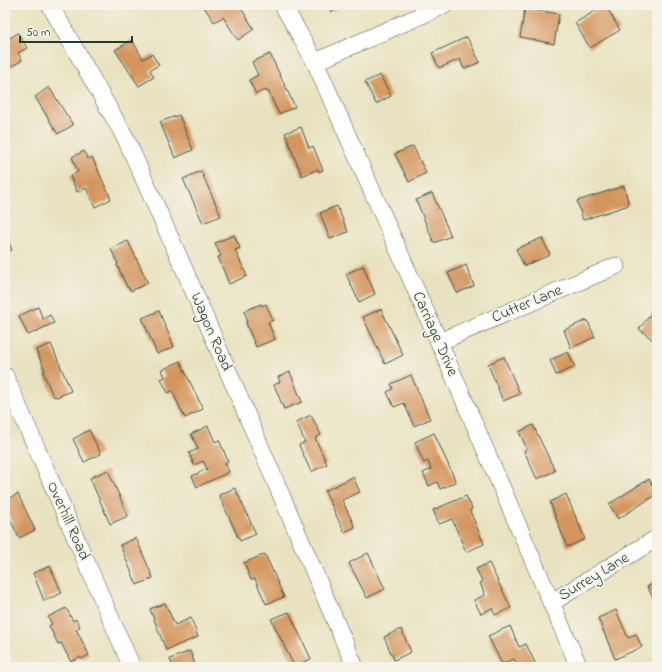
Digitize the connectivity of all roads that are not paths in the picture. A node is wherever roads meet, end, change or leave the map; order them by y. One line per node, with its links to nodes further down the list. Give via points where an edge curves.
1 (50, 5): 11 (street, Wagon Road, via 126,139)
2 (283, 5): 4 (street, Carriage Drive)
3 (445, 5): 4 (street)
4 (316, 62): 6 (street, Carriage Drive)
5 (616, 266): 6 (street, Cutter Lane)
6 (439, 342): 9 (street, Carriage Drive)
7 (5, 376): 10 (street, Overhill Road)
8 (657, 538): 9 (street, Surrey Lane)
9 (551, 603): 12 (street, Carriage Drive)
10 (132, 667)
11 (355, 667)
12 (579, 667)

